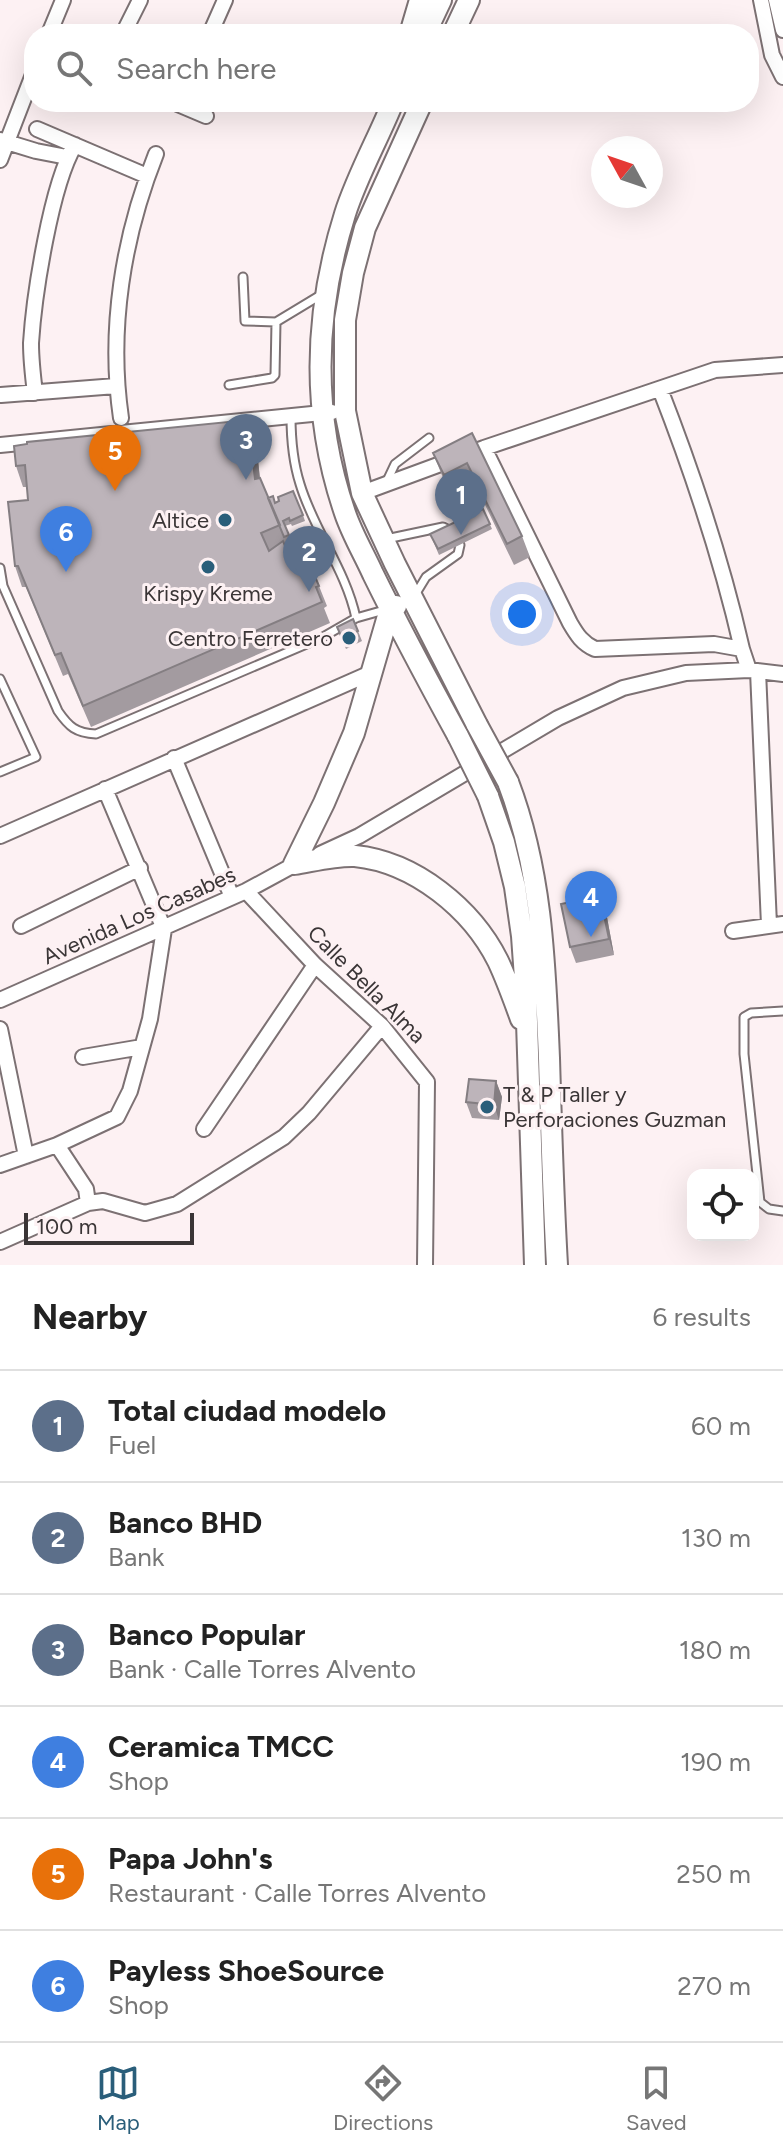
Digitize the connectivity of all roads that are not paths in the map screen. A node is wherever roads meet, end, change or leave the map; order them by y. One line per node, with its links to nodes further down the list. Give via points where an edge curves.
1 (63, 0): 9 (street)
2 (140, 0): 10 (street)
3 (225, 0): 11 (street)
4 (420, 0): 12 (main road)
5 (441, 0): 13 (main road)
6 (469, 0): 14 (main road)
7 (761, 0): 16 (street, via 772,55)
8 (776, 0): 15 (street)
9 (53, 24)
10 (128, 24)
11 (214, 24)
12 (413, 24)
13 (430, 24)
14 (458, 24)
15 (783, 30)
16 (783, 77)
17 (24, 94): 23 (street)
18 (197, 112): 21 (street)
19 (389, 112): 29 (main road, via 346,212)
20 (417, 112): 37 (main road, via 365,228 353,273 345,320)
21 (206, 116)
22 (37, 129): 24 (street)
23 (3, 141): 24 (street); 26 (street)
24 (71, 151): 27 (street); 35 (street, via 40,277 31,343)
25 (156, 154): 27 (street)
26 (0, 160)
27 (147, 176): 33 (street, via 120,288)
28 (243, 277): 30 (lane, via 245,321)
29 (326, 292): 30 (lane); 38 (main road)
30 (276, 322): 32 (lane, via 275,375)
31 (783, 365): 34 (street, via 715,370)
32 (229, 385)
33 (116, 386): 35 (street); 40 (street)
34 (660, 389): 43 (street); 53 (street, via 701,496)
35 (35, 393): 36 (street)
36 (1, 395)
37 (345, 411): 38 (street); 45 (main road)
38 (321, 413): 39 (street); 51 (main road, via 346,516)
39 (291, 416): 42 (street); 52 (lane, via 300,487 347,586)
40 (121, 418)
41 (429, 438): 44 (lane, via 395,464)
42 (0, 445)
43 (484, 448): 44 (street); 53 (street, via 570,623 586,645 595,649 714,644)
44 (385, 485): 45 (street)
45 (362, 493): 47 (main road)
46 (451, 531): 47 (lane, via 443,527)
47 (384, 539): 50 (main road)
48 (460, 545): 50 (lane, via 458,554 426,577)
49 (0, 568): 52 (lane, via 58,711 81,733 96,734)
50 (413, 598): 51 (main road); 86 (main road, bridge, via 508,782 537,887)
51 (390, 609): 52 (lane); 55 (main road); 74 (main road, bridge, via 488,796 504,842 522,936)
52 (356, 618)
53 (742, 649): 54 (street)
54 (753, 671): 56 (street, Avenida Los Casabes); 62 (street, Avenida Los Casabes, via 686,673 623,688 558,718 359,836); 65 (street)
55 (373, 672): 58 (street); 62 (main road, via 342,763)
56 (783, 674)
57 (0, 679): 59 (lane, via 36,757)
58 (174, 758): 60 (street); 64 (street)
59 (0, 772)
60 (105, 789): 61 (street); 63 (street)
61 (0, 836)
62 (294, 864): 64 (street, Avenida Los Casabes); 74 (main road, via 352,856 383,861 419,877 457,906 485,939)
63 (140, 868): 66 (street); 67 (street)
64 (239, 894): 67 (street, Avenida Los Casabes); 69 (street, Calle Bella Alma)
65 (776, 925): 68 (street)
66 (21, 926)
67 (164, 929): 70 (street, Avenida Los Casabes); 75 (street)
68 (733, 931)
69 (315, 965): 72 (street, Calle Bella Alma); 77 (street)
70 (0, 1000)
71 (783, 1011): 82 (lane, via 744,1017 744,1054 760,1202)
72 (382, 1026): 81 (street, via 284,1137 177,1204 145,1213 123,1204); 84 (street, Calle Bella Alma, via 427,1082)
73 (0, 1029): 79 (street)
74 (527, 1035): 85 (main road)
75 (142, 1047): 76 (street); 78 (street, via 117,1117)
76 (83, 1057)
77 (204, 1129)
78 (57, 1145): 79 (street); 81 (street, via 86,1189)
79 (26, 1156): 80 (street)
80 (0, 1165)
81 (88, 1203): 83 (street)
82 (783, 1211)
83 (0, 1242)
84 (425, 1265)
85 (535, 1265)
86 (557, 1265)

